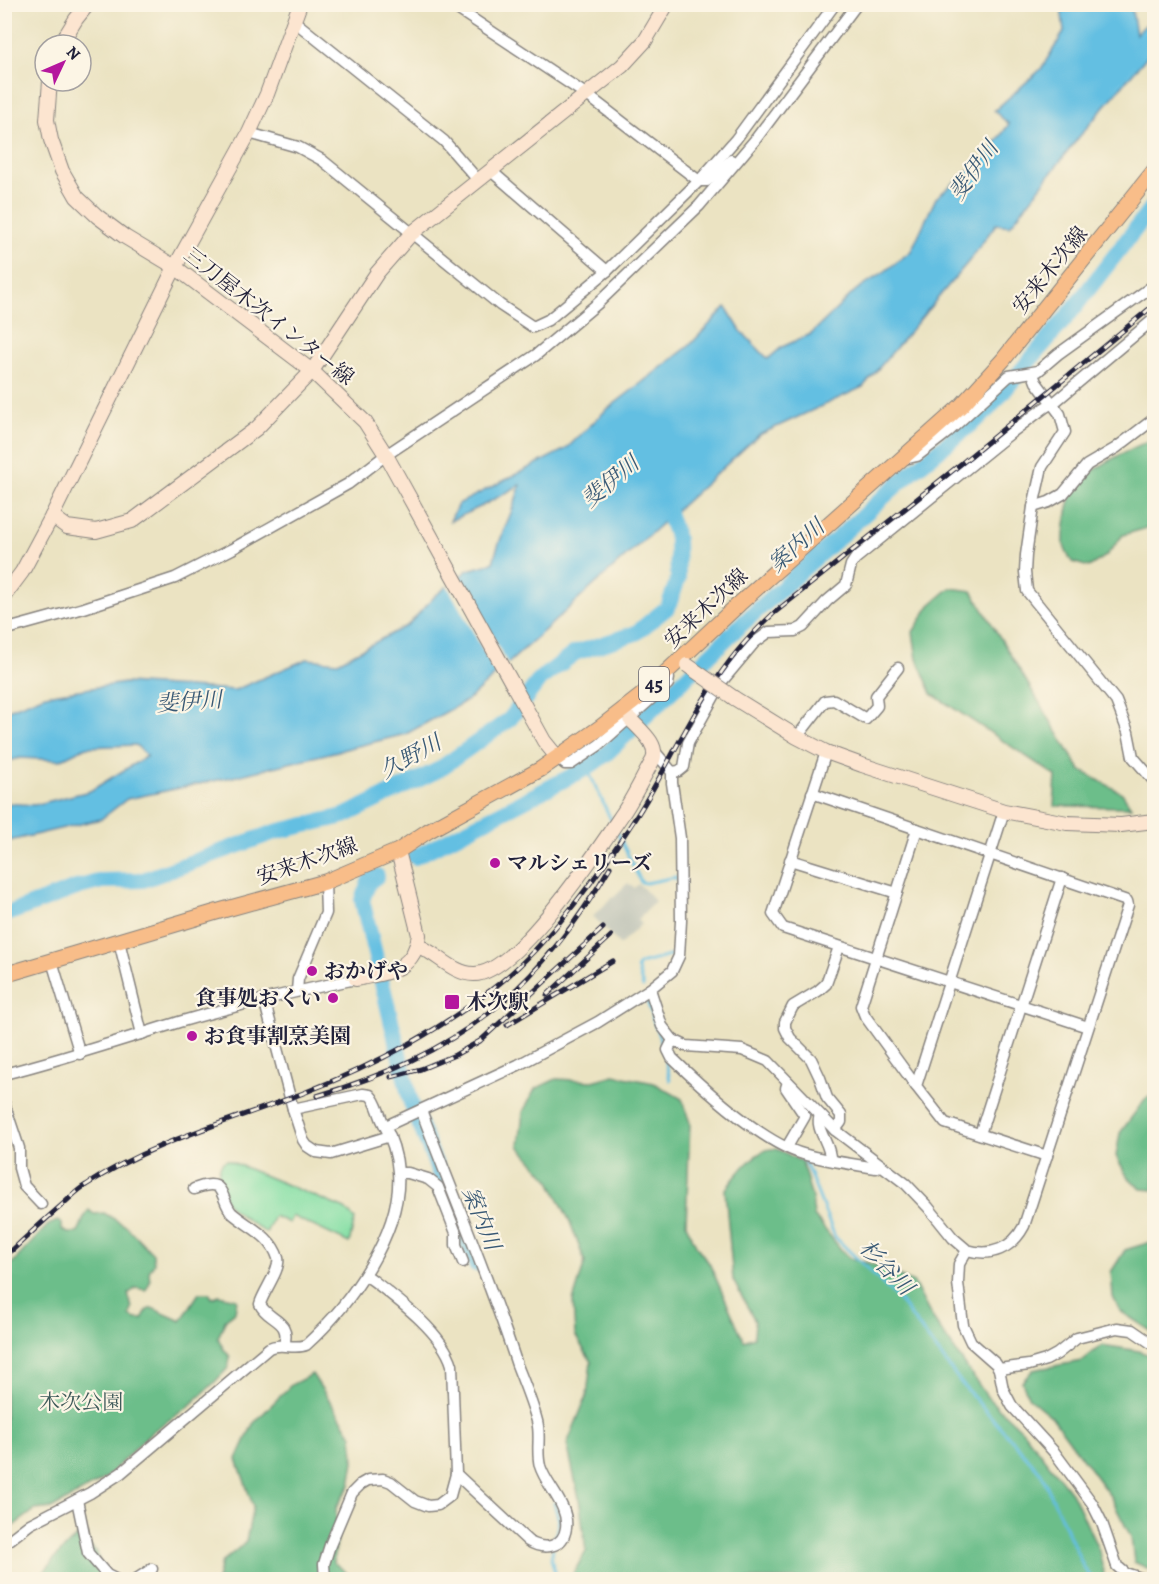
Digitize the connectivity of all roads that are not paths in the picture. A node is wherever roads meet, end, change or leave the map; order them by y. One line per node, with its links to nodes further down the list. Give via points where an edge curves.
1 (88, 4): 8 (street)
2 (300, 4): 7 (street)
3 (450, 4): 10 (street)
4 (667, 4): 10 (street, via 634,54)
5 (835, 4): 16 (street, via 736,139)
6 (857, 4): 12 (street)
7 (294, 21): 11 (street); 15 (street, via 444,141)
8 (67, 33)
9 (49, 93): 18 (street, 三刀屋木次インター線, via 47,120 51,140 77,197 125,237)
10 (586, 95): 13 (street); 16 (street)
11 (249, 133): 17 (street, via 298,147 322,160); 18 (street)
12 (755, 140): 16 (street, via 707,181); 27 (street, via 699,206 597,304 536,355)
13 (490, 170): 15 (street); 19 (street)
14 (1155, 171): 26 (main road, 安来木次線 / 45, via 1004,360)
15 (478, 180): 17 (street)
16 (699, 181): 19 (street)
17 (411, 234): 19 (street, via 533,327 548,320); 22 (street, via 377,273)
18 (175, 267): 22 (street, 三刀屋木次インター線); 29 (street)
19 (607, 271)
20 (1155, 285): 23 (street)
21 (1155, 319): 24 (street)
22 (312, 371): 27 (street, 三刀屋木次インター線, via 365,422); 29 (street, via 257,428 132,521 96,531 67,528)
23 (1031, 374): 24 (street); 26 (street, via 1006,378 948,432 917,456)
24 (1052, 403): 28 (street, via 1065,432 1042,467); 40 (street, via 855,559 846,585 803,627 761,636 723,680 688,743 684,767)
25 (1155, 419): 28 (street, via 1087,465 1063,494)
26 (904, 459): 32 (main road, 安来木次線 / 45, via 739,604)
27 (388, 460): 31 (street, via 260,535 175,578); 39 (street, 三刀屋木次インター線, via 544,741)
28 (1033, 507): 41 (street, via 1025,572 1027,591 1116,701 1133,757)
29 (52, 516): 30 (street, via 22,572)
30 (4, 596)
31 (4, 630)
32 (683, 663): 34 (main road, 安来木次線 / 45); 36 (street, bridge)
33 (898, 668): 36 (street, via 876,696 877,706 866,719 829,699)
34 (666, 674): 35 (street, via 668,684); 39 (main road, 安来木次線 / 45, via 602,727)
35 (635, 724): 38 (street); 39 (street, via 574,763 565,764)
36 (797, 737): 37 (street)
37 (826, 752): 42 (street); 43 (street)
38 (656, 753): 40 (street); 53 (street, via 622,814 565,894 505,960 488,971 473,974 458,971)
39 (557, 757): 46 (main road, 安来木次線 / 45)
40 (672, 772): 60 (street, via 680,838 679,956 672,971)
41 (1155, 782)
42 (812, 793): 45 (street); 48 (street)
43 (1004, 811): 44 (street, via 1067,823 1121,825); 47 (street)
44 (1155, 821)
45 (917, 829): 47 (street); 51 (street)
46 (398, 851): 50 (main road, 安来木次線 / 45); 53 (street, via 419,935)
47 (991, 854): 49 (street); 59 (street)
48 (790, 860): 51 (street); 54 (street, via 773,914 783,928)
49 (1062, 878): 63 (street); 64 (street, via 1127,901)
50 (325, 882): 52 (main road, 安来木次線 / 45); 61 (street, via 326,913 298,979)
51 (897, 893): 55 (street)
52 (120, 941): 56 (main road, 安来木次線 / 45); 65 (street)
53 (418, 946): 58 (street, via 402,967)
54 (839, 947): 55 (street); 75 (street, via 826,984 793,1006 785,1022 790,1038 815,1065 826,1098 842,1115)
55 (876, 959): 59 (street); 70 (street, via 861,1006)
56 (52, 961): 57 (main road, 安来木次線 / 45); 67 (street)
57 (4, 975)
58 (356, 979): 61 (street)
59 (948, 983): 63 (street); 70 (street)
60 (650, 989): 66 (street, via 662,1026); 73 (street, via 518,1065)
61 (297, 991): 62 (street)
62 (264, 999): 65 (street); 72 (street)
63 (1020, 1006): 64 (street); 77 (street)
64 (1088, 1027): 79 (street)
65 (142, 1034): 67 (street)
66 (673, 1040): 69 (street, via 686,1046 751,1053 768,1061); 78 (street, via 669,1054 686,1071 768,1137)
67 (80, 1054): 68 (street)
68 (4, 1074)
69 (788, 1082): 74 (street); 78 (street, via 786,1088 805,1116)
70 (916, 1086): 77 (street, via 945,1123)
71 (4, 1103): 85 (street, via 19,1148 24,1186)
72 (293, 1109): 76 (street, via 367,1094 375,1101); 76 (street, via 303,1140 316,1152 331,1154)
73 (417, 1111): 76 (street); 84 (street)
74 (820, 1115): 75 (street); 80 (street, via 818,1123)
75 (835, 1130): 81 (street)
76 (388, 1131): 82 (street)
77 (980, 1134): 79 (street)
78 (788, 1147): 80 (street)
79 (1047, 1156): 86 (street, via 1017,1239 995,1252)
80 (830, 1159): 81 (street, via 876,1168)
81 (880, 1165): 86 (street, via 906,1184)
82 (399, 1173): 84 (street, via 428,1179); 88 (street, via 388,1231)
83 (194, 1189): 89 (street, via 209,1185 220,1190 225,1205 258,1230 278,1258 260,1304 267,1315 280,1321 285,1332)
84 (446, 1190): 87 (street); 92 (street, via 497,1304 538,1423 540,1466 565,1516 566,1529 559,1542 548,1547 528,1541)
85 (41, 1204)
86 (967, 1250): 91 (street, via 958,1273 963,1325 971,1342)
87 (463, 1262)
88 (366, 1275): 89 (street, via 306,1345); 92 (street, via 407,1307 450,1357)
89 (284, 1345): 93 (street, via 269,1348 121,1473)
90 (1155, 1345): 91 (street, via 1132,1330 1117,1328 1077,1338 1046,1360)
91 (999, 1369): 99 (street, via 1012,1406 1056,1453 1092,1503 1118,1566 1125,1573)
92 (456, 1474): 98 (street, via 450,1496 433,1507 421,1505 383,1479 361,1484 352,1493 330,1545 324,1564)
93 (77, 1500): 94 (street, via 30,1524); 96 (street, via 88,1553 107,1575)
94 (4, 1544)
95 (152, 1569): 97 (street)
96 (117, 1580)
97 (135, 1580)
98 (325, 1580)
99 (1147, 1580)

